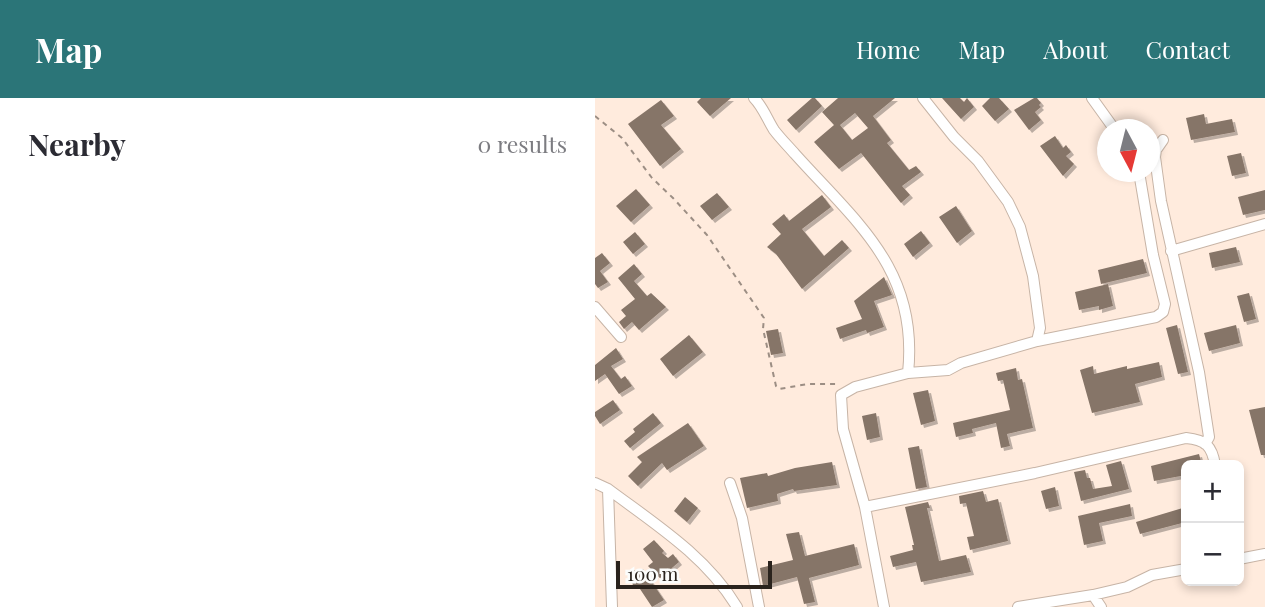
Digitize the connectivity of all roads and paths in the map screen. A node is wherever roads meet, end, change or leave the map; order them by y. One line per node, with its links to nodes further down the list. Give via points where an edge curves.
1 (754, 98): 13 (street, via 774,130 879,248 906,310)
2 (923, 98): 12 (street, via 978,162 1020,227 1033,276)
3 (1092, 98): 5 (street)
4 (595, 116): 14 (path, via 622,138 706,235 764,318 776,386 837,384)
5 (1107, 119)
6 (1163, 140): 9 (street, via 1155,158)
7 (1141, 182): 12 (street, via 1163,312)
8 (1265, 224): 9 (street)
9 (1171, 251): 15 (street, via 1207,416)
10 (595, 307): 11 (street)
11 (621, 337)
12 (1037, 341): 13 (street, via 948,370)
13 (908, 373): 14 (street)
14 (846, 391): 20 (street, via 840,403 843,429)
15 (1206, 444): 16 (street); 20 (street, via 1186,438)
16 (1214, 460)
17 (595, 483): 19 (street)
18 (730, 483): 24 (street, via 742,518)
19 (608, 489): 26 (street, via 693,554); 27 (street)
20 (865, 507): 29 (street)
21 (1265, 554): 22 (street)
22 (1244, 558)
23 (1181, 570): 25 (street)
24 (756, 594): 26 (street); 28 (street)
25 (1093, 595): 30 (street); 31 (street)
26 (735, 603)
27 (612, 607)
28 (759, 607)
29 (884, 607)
30 (1018, 607)
31 (1101, 607)

